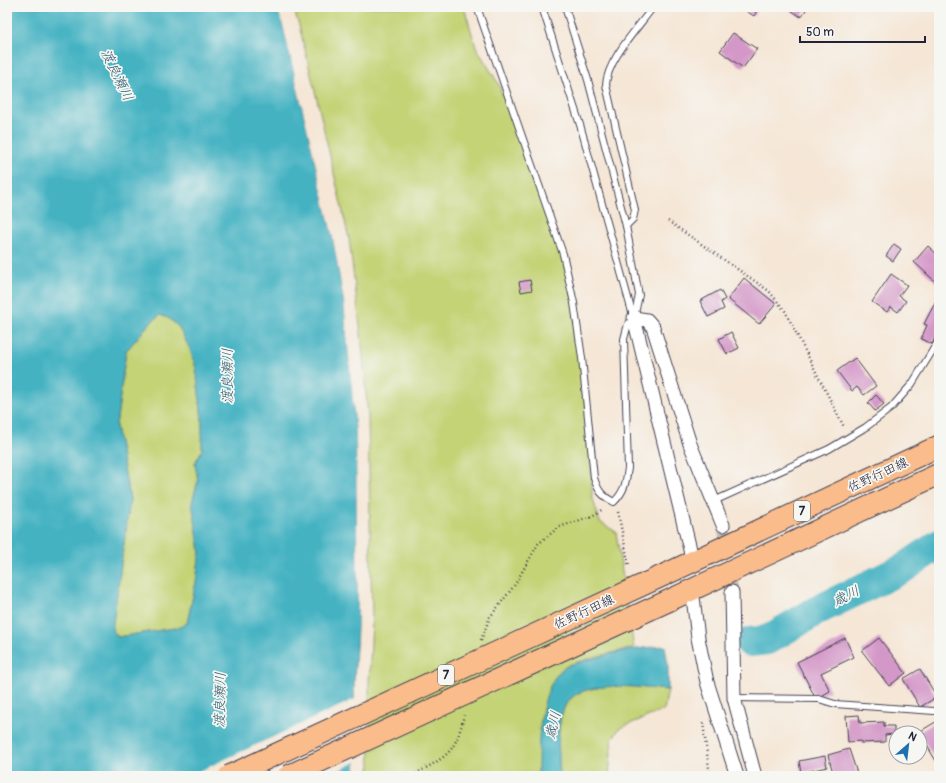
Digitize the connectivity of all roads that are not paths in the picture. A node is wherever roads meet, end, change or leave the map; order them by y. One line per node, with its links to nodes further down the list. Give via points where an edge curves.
1 (477, 7): 6 (lane, via 563,254 574,303 582,358 594,478 598,491 614,502 626,485 628,468 624,339 628,324)
2 (542, 7): 6 (lane, via 581,128)
3 (565, 7): 5 (lane, via 588,80)
4 (653, 7): 5 (lane, via 606,75 606,85 635,210 633,219)
5 (626, 226): 6 (lane, via 639,295)
6 (634, 318): 10 (street, via 647,320 653,327 690,444); 12 (street)
7 (939, 340): 10 (lane, via 912,384 891,408 830,449)
8 (939, 446): 12 (main road, 佐野行田線 / 7)
9 (939, 474): 13 (main road, 佐野行田線 / 7)
10 (714, 501): 11 (street)
11 (723, 525)
12 (693, 562): 17 (main road, 佐野行田線 / 7, bridge)
13 (692, 589): 18 (main road, 佐野行田線 / 7, bridge); 19 (street, via 707,682)
14 (732, 592): 15 (street)
15 (734, 698): 16 (lane, via 819,699 835,704 934,712); 20 (street)
16 (939, 710)
17 (229, 776)
18 (288, 776)
19 (737, 776)
20 (756, 776)

